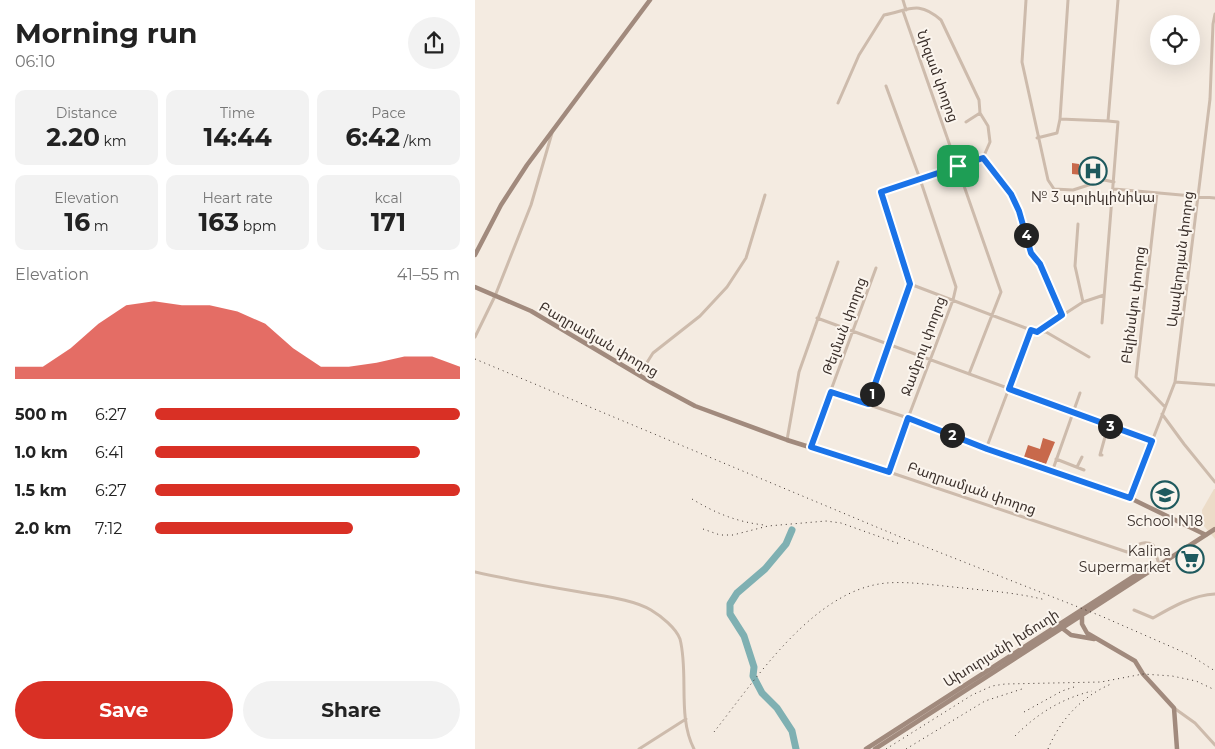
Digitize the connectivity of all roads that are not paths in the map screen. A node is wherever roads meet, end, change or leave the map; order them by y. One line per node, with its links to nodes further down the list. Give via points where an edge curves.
1 (651, 0): 14 (street)
2 (903, 0): 6 (street, Նիզամ փողոց)
3 (1026, 0): 15 (street, via 1022,62)
4 (1068, 0): 11 (street)
5 (1118, 0): 13 (street)
6 (905, 11): 9 (street, via 884,15 859,55); 10 (street, via 915,7 930,11 941,20 979,100); 17 (street, Նիզամ փողոց)
7 (1215, 14): 23 (street, Ալավերդյան փողոց)
8 (886, 86): 18 (street, Ջամբուլ փողոց)
9 (838, 103)
10 (980, 113): 12 (street); 16 (street, via 988,126 991,142)
11 (1060, 119): 13 (street); 15 (street, via 1057,133)
12 (966, 122)
13 (1109, 122): 19 (street, via 1118,122)
14 (553, 130): 26 (street, via 501,205); 32 (street, via 531,205)
15 (1037, 138): 19 (street, via 1048,180 1054,189 1073,190 1097,182)
16 (983, 158): 17 (street); 36 (street, via 1011,194 1031,253 1040,264)
17 (958, 166): 18 (street); 35 (street, Նիզամ փողոց, via 1001,292)
18 (920, 179): 29 (street, via 881,192); 33 (street, Ջամբուլ փողոց, via 956,287)
19 (1114, 182): 20 (street)
20 (1114, 189): 21 (street); 31 (street)
21 (1157, 193): 23 (street); 54 (street, Բելինսկու փողոց, via 1136,377)
22 (765, 195): 47 (street, via 746,258 727,287 700,316 653,353)
23 (1199, 197): 24 (street); 48 (street, Ալավերդյան փողոց)
24 (1215, 198)
25 (1078, 224): 34 (street, via 1075,266)
26 (475, 255)
27 (838, 262): 37 (street)
28 (876, 268): 40 (street, Թելման փողոց)
29 (910, 284): 33 (street); 43 (street)
30 (475, 287): 32 (street, Բաղրամյան փողոց)
31 (1104, 295): 34 (street); 38 (street)
32 (495, 296): 42 (street); 47 (street, Բաղրամյան փողոց, via 531,311)
33 (953, 300): 35 (street); 45 (street, Ջամբուլ փողոց)
34 (1083, 302): 36 (street)
35 (993, 315): 39 (street); 46 (street, Նիզամ փողոց)
36 (1062, 315): 41 (street)
37 (817, 318): 40 (street); 59 (street, via 799,372)
38 (1102, 323)
39 (1031, 330): 41 (street); 50 (street)
40 (853, 331): 43 (street); 51 (street, Թելման փողոց)
41 (1037, 332): 44 (street, via 1046,332)
42 (475, 337)
43 (889, 344): 45 (street); 53 (street)
44 (1089, 357)
45 (931, 360): 46 (street); 57 (street, Ջամբուլ փողոց)
46 (969, 374): 50 (street)
47 (639, 375): 59 (street, Բաղրամյան փողոց, via 695,406)
48 (1175, 382): 49 (street); 54 (street, Ալավերդյան փողոց)
49 (1215, 385)
50 (1009, 389): 55 (street); 62 (street)
51 (831, 392): 53 (street); 61 (street, Թելման փողոց)
52 (1080, 393): 55 (street)
53 (868, 404): 57 (street)
54 (1165, 407): 56 (street, Ալավերդյան փողոց)
55 (1073, 412): 58 (street); 65 (street)
56 (1163, 414): 60 (street, Ալավերդյան փողոց); 70 (street)
57 (908, 418): 62 (street); 68 (street, Ջամբուլ փողոց)
58 (1108, 426): 60 (street); 63 (street)
59 (787, 440): 61 (street, Բաղրամյան փողոց)
60 (1152, 441): 71 (street, Ալավերդյան փողոց)
61 (811, 447): 68 (street, Բաղրամյան փողոց)
62 (987, 449): 69 (street)
63 (1102, 456)
64 (1082, 457): 66 (street)
65 (1056, 459): 66 (street); 69 (street)
66 (1077, 467): 67 (street)
67 (1084, 470)
68 (889, 472): 74 (street, Բաղրամյան փողոց, via 1127,552 1148,542 1153,545)
69 (1051, 472): 71 (street)
70 (1215, 482)
71 (1130, 498): 73 (street)
72 (1215, 529): 73 (street, Ախուրյանի խճուղի)
73 (1206, 535): 74 (street, Ախուրյանի խճուղի)
74 (1159, 564): 75 (street, Ախուրյանի խճուղի)
75 (1150, 570): 79 (street, Ախուրյանի խճուղի); 80 (street, Ախուրյանի խճուղի, via 1142,571)
76 (475, 572): 83 (street, via 608,597 650,610 672,627 679,638)
77 (1215, 594): 78 (street, via 1173,607 1153,618)
78 (1134, 610)
79 (1082, 617): 80 (street, Ախուրյանի խճուղի); 81 (street, via 1084,630)
80 (1062, 627): 81 (street, via 1071,635); 87 (street, Ախուրյանի խճուղի); 88 (street, Ախուրյանի խճուղի)
81 (1098, 640): 82 (street, via 1135,661)
82 (1174, 708): 84 (street, via 1195,723); 89 (street)
83 (686, 719): 85 (street); 86 (street)
84 (1215, 745)
85 (639, 749)
86 (694, 749)
87 (866, 749)
88 (875, 749)
89 (1177, 749)

